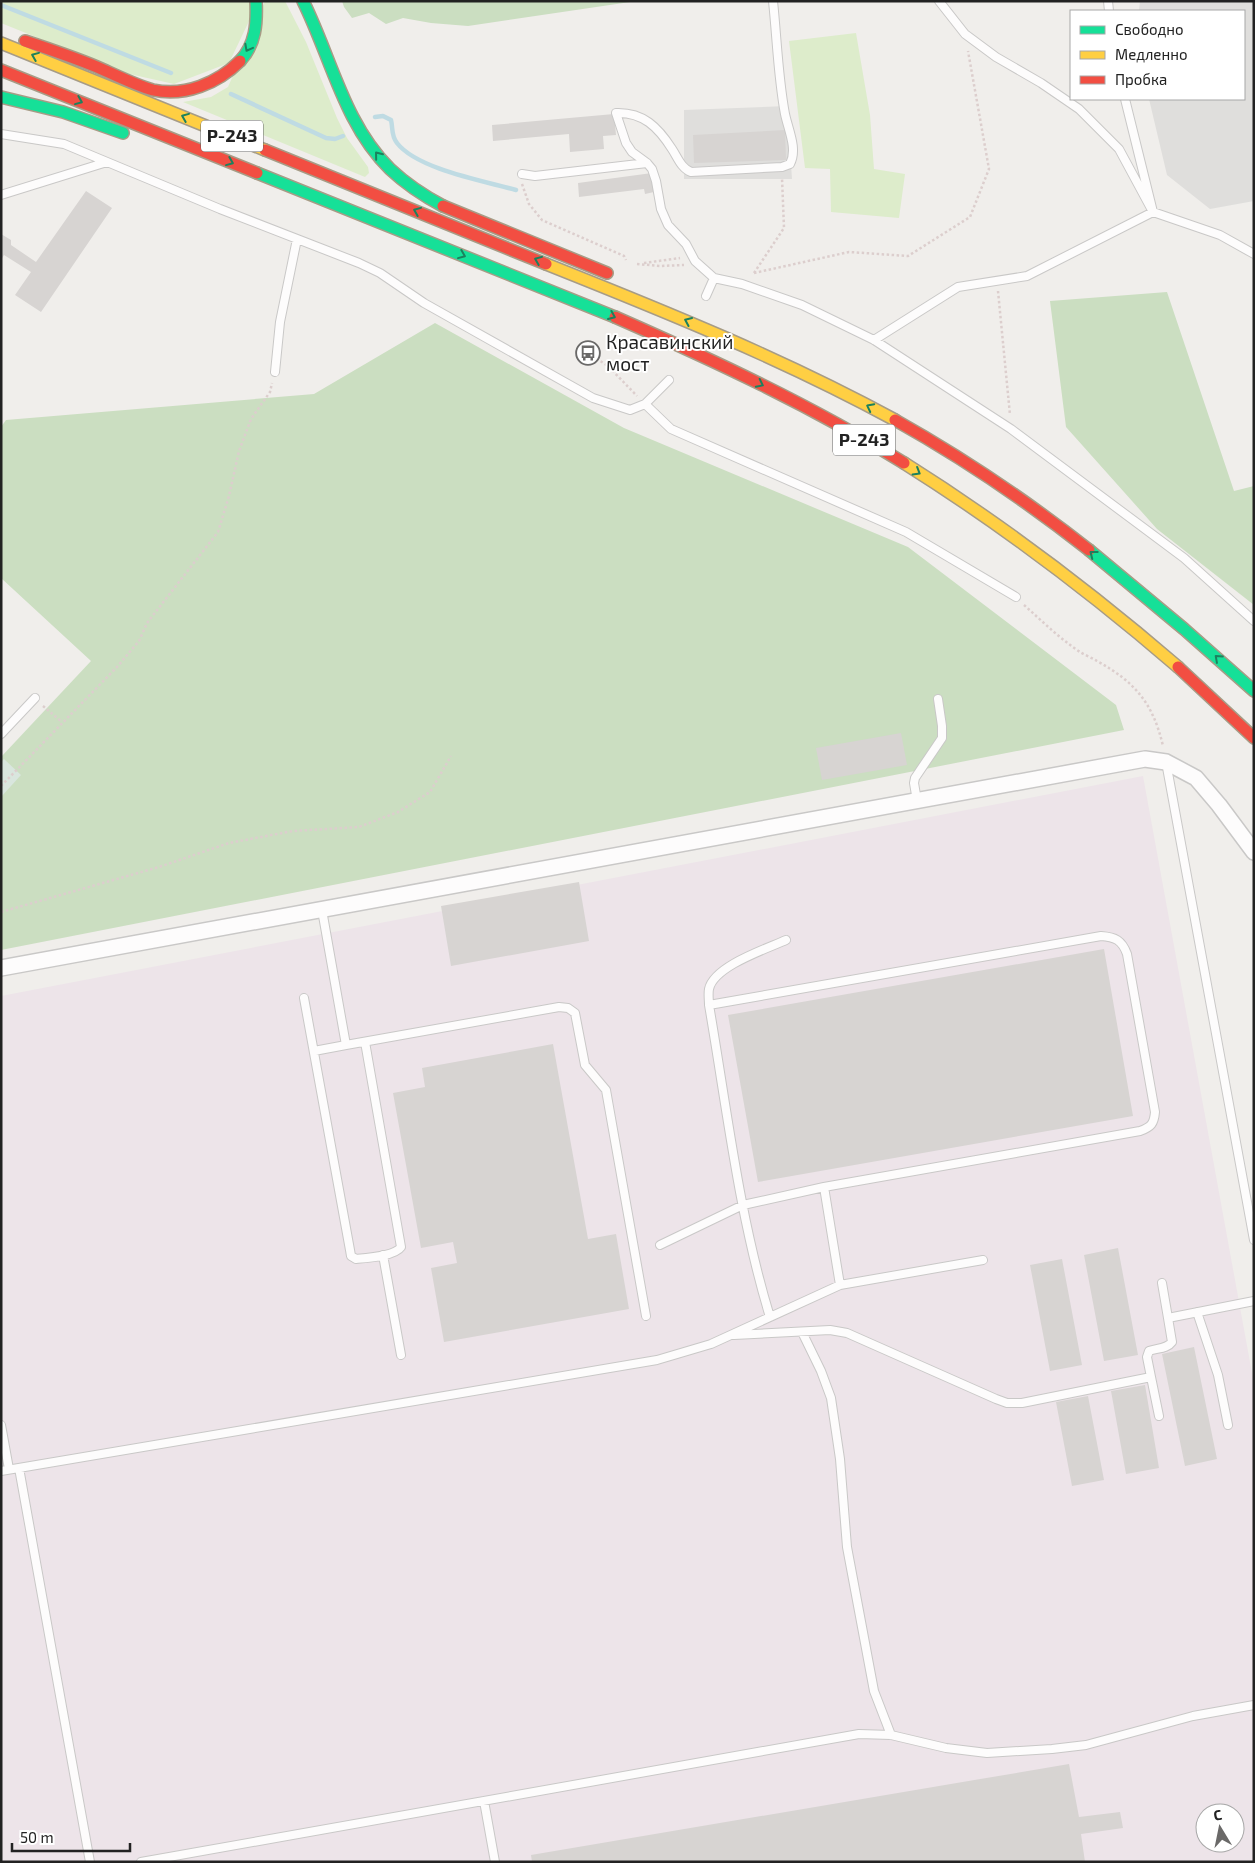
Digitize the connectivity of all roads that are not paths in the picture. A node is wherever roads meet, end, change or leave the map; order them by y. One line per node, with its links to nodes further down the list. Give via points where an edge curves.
1 (256, 1): 5 (main road, one-way to 5, via 258,11 252,40 234,68 211,84 182,92 153,90 63,53)
2 (303, 1): 21 (main road, one-way to 2, via 439,204 404,183 388,167 360,130)
3 (773, 1): 13 (lane, via 785,115 791,135 790,164 691,172 682,166 663,137 644,118 616,113 626,143 632,152)
4 (939, 1): 17 (lane, via 964,34 996,58 1079,109 1119,149)
5 (1, 33)
6 (1, 43): 18 (main road, Р-243, one-way to 6)
7 (1, 70): 19 (main road, Р-243, one-way to 19)
8 (1, 97): 11 (main road, via 92,121)
9 (1125, 100): 17 (lane)
10 (1, 134): 12 (lane, via 64,144)
11 (134, 137)
12 (107, 162): 15 (lane); 20 (lane)
13 (648, 163): 14 (lane, via 535,176); 23 (lane, via 668,225 686,244 691,256)
14 (522, 174)
15 (1, 195)
16 (294, 201): 19 (main road)
17 (1153, 212): 22 (lane, via 1220,235); 27 (lane, via 1027,276 958,287)
18 (462, 230): 21 (main road); 28 (main road, Р-243, one-way to 18)
19 (416, 238): 38 (main road, Р-243, one-way to 38, via 672,341 766,387 883,451 942,487 1070,578 1159,650)
20 (297, 239): 29 (lane, via 280,322); 31 (lane, via 380,273 424,303 593,398 630,410)
21 (540, 246): 24 (main road)
22 (1254, 254)
23 (714, 278): 25 (lane); 27 (lane, via 749,286 802,305)
24 (621, 279)
25 (706, 296)
26 (706, 317): 28 (main road)
27 (874, 340): 33 (lane, via 1011,429 1184,558)
28 (780, 362): 34 (main road, Р-243, one-way to 28, via 1143,593 1022,501 900,422)
29 (275, 372)
30 (669, 380): 31 (lane)
31 (645, 404): 32 (lane, via 671,429 906,532)
32 (1016, 597)
33 (1254, 621)
34 (1254, 691)
35 (35, 698): 37 (lane)
36 (938, 699): 40 (lane, via 942,738 915,778)
37 (1, 734)
38 (1254, 738)
39 (1166, 762): 40 (street, via 1144,759); 41 (street, via 1196,778); 52 (lane)
40 (917, 801): 42 (street)
41 (1254, 852)
42 (322, 910): 44 (street); 48 (lane)
43 (786, 940): 46 (lane, via 716,976 709,989)
44 (1, 968)
45 (304, 998): 49 (lane)
46 (710, 1005): 50 (lane, via 1101,936 1113,936 1123,944 1155,1112 1150,1128); 51 (lane)
47 (365, 1042): 48 (lane); 54 (lane, via 401,1247); 60 (lane, via 559,1007 575,1013 585,1065 606,1090)
48 (346, 1046): 49 (lane)
49 (314, 1051): 54 (lane, via 352,1256 356,1259)
50 (824, 1187): 51 (lane); 57 (lane)
51 (743, 1206): 53 (lane); 61 (lane)
52 (1254, 1240)
53 (660, 1245)
54 (383, 1255): 65 (lane)
55 (983, 1260): 57 (lane)
56 (1162, 1283): 62 (lane)
57 (840, 1285): 61 (lane)
58 (1254, 1301): 59 (lane)
59 (1197, 1312): 62 (lane); 69 (lane, via 1218,1375)
60 (646, 1316)
61 (770, 1317): 64 (lane)
62 (1168, 1318): 66 (lane, via 1172,1342 1170,1346 1149,1351)
63 (802, 1332): 64 (lane); 66 (lane, via 830,1330 847,1333 1007,1403 1022,1403); 73 (lane, via 822,1371 831,1398 847,1547 874,1691)
64 (730, 1335): 70 (lane, via 657,1360)
65 (401, 1355)
66 (1151, 1377): 67 (lane)
67 (1159, 1416)
68 (1, 1425): 71 (lane)
69 (1228, 1425)
70 (19, 1468): 71 (lane); 75 (lane)
71 (5, 1470)
72 (1254, 1705): 73 (lane, via 1193,1716 1086,1745 1052,1749 987,1754)
73 (890, 1735): 74 (lane, via 859,1734)
74 (484, 1800): 76 (lane); 77 (lane)
75 (90, 1862)
76 (141, 1862)
77 (495, 1862)

